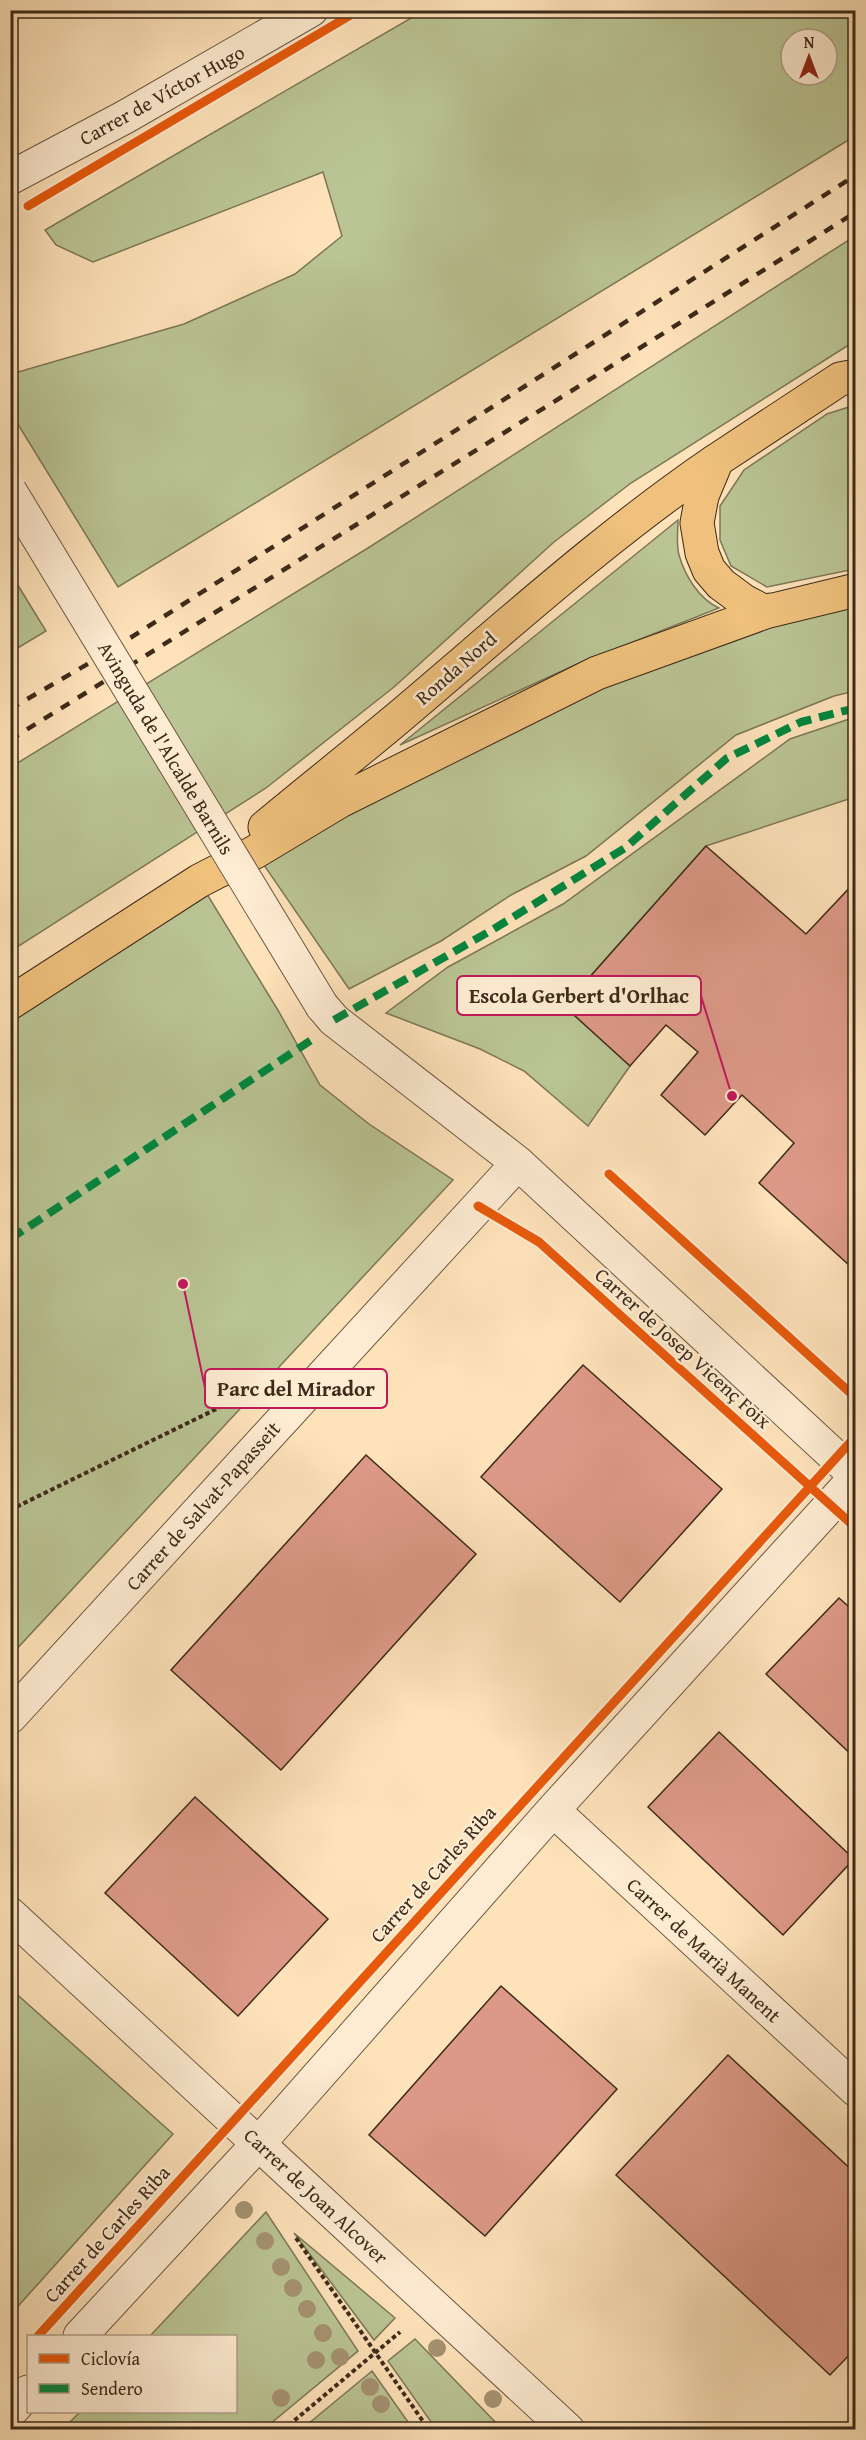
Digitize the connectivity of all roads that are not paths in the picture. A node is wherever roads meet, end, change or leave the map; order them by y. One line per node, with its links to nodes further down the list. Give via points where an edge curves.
1 (307, 12): 2 (street, Carrer de Víctor Hugo)
2 (10, 178)
3 (850, 375): 4 (main road, Ronda Nord)
4 (717, 460): 7 (main road, via 702,496 697,523 702,554 709,570 744,602 765,612); 8 (main road, Ronda Nord, via 584,558)
5 (10, 491): 10 (street, Avinguda de l'Alcalde Barnils, bridge)
6 (855, 590): 7 (main road, Ronda Nord)
7 (771, 610): 8 (main road, Ronda Nord, via 597,674 340,801)
8 (199, 881): 9 (main road, Ronda Nord)
9 (10, 1003)
10 (322, 1006): 11 (street, Carrer de Josep Vicenç Foix, via 334,1020)
11 (518, 1163): 12 (street, Carrer de Josep Vicenç Foix); 13 (street, Carrer de Salvat-Papasseit)
12 (855, 1476): 14 (street)
13 (10, 1716)
14 (553, 1810): 16 (street, Carrer de Marià Manent); 17 (street)
15 (10, 1914): 17 (street, Carrer de Joan Alcover)
16 (855, 2090)
17 (259, 2143): 18 (street); 21 (street, Carrer de Joan Alcover)
18 (82, 2335)
19 (27, 2393): 20 (street)
20 (10, 2412)
21 (568, 2430)

